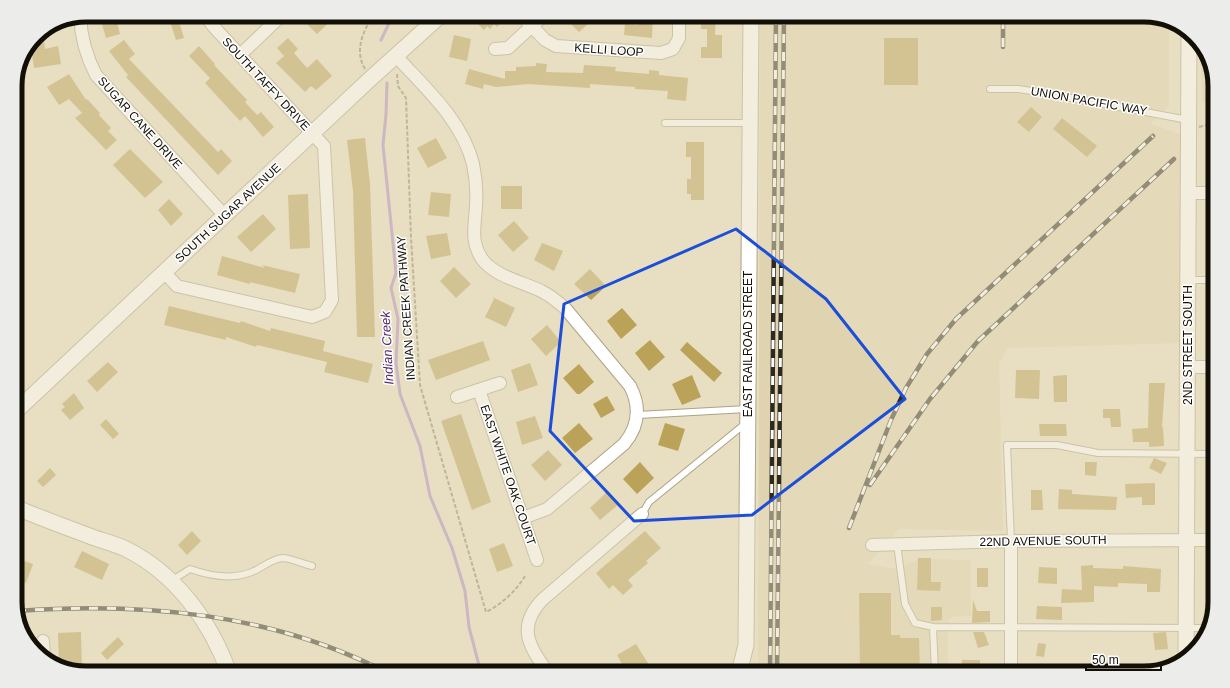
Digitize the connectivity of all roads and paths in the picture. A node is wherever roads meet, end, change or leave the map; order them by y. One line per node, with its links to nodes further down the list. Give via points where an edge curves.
1 (81, 22): 24 (street, SUGAR CANE DRIVE, via 83,43 96,75)
2 (210, 22): 13 (street, SOUTH TAFFY DRIVE)
3 (274, 22): 13 (street)
4 (370, 22): 15 (path, via 360,47 360,61)
5 (434, 22): 14 (street, SOUTH SUGAR AVENUE)
6 (528, 22): 10 (street, KELLI LOOP)
7 (536, 22): 10 (street)
8 (679, 22): 10 (street, KELLI LOOP, via 679,38 673,49 661,53 556,46 545,40)
9 (751, 22): 18 (street, EAST RAILROAD STREET)
10 (532, 26): 12 (street, via 508,48)
11 (1189, 41): 19 (street, 2ND STREET SOUTH)
12 (495, 50)
13 (240, 54): 21 (street, SOUTH TAFFY DRIVE)
14 (396, 62): 21 (street, SOUTH SUGAR AVENUE); 34 (street, via 447,113 469,151 476,185 473,237 483,260 496,271 544,292 565,308 630,386 635,395); 48 (path, INDIAN CREEK PATHWAY, via 398,86 406,98 420,385 486,612 497,607 520,585)
15 (365, 69)
16 (990, 89): 19 (lane, UNION PACIFIC WAY, via 1039,92)
17 (665, 123): 18 (lane)
18 (750, 123): 35 (street, EAST RAILROAD STREET)
19 (1188, 124): 20 (path, via 1203,127); 22 (street, 2ND STREET SOUTH)
20 (1208, 124)
21 (312, 133): 24 (street, SOUTH SUGAR AVENUE); 25 (street, SOUTH TAFFY DRIVE, via 324,146 332,300 325,312 312,317 177,286)
22 (1188, 193): 23 (street); 26 (street, 2ND STREET SOUTH)
23 (1208, 193)
24 (225, 216): 25 (street, SOUTH SUGAR AVENUE)
25 (165, 273): 33 (street, SOUTH SUGAR AVENUE)
26 (1188, 280): 27 (lane); 28 (street, 2ND STREET SOUTH)
27 (1208, 280)
28 (1188, 367): 29 (street); 36 (street, 2ND STREET SOUTH)
29 (1208, 367)
30 (500, 383): 31 (street)
31 (479, 390): 32 (street); 40 (street, EAST WHITE OAK COURT)
32 (457, 398)
33 (22, 406)
34 (638, 415): 35 (lane); 40 (street, via 631,435 624,444 547,508)
35 (747, 416): 39 (lane, via 649,502); 59 (street, EAST RAILROAD STREET, via 746,645)
36 (1187, 454): 37 (lane); 41 (street, 2ND STREET SOUTH); 43 (lane, via 1098,453 1057,445 1006,444)
37 (1208, 454)
38 (22, 510): 49 (street, via 126,549)
39 (642, 514): 58 (street, via 542,600 530,615 528,639)
40 (523, 518): 46 (street, EAST WHITE OAK COURT)
41 (1187, 540): 42 (street, 22ND AVENUE SOUTH); 43 (street, 22ND AVENUE SOUTH); 52 (street, 2ND STREET SOUTH)
42 (1208, 540)
43 (1011, 541): 44 (street, 22ND AVENUE SOUTH); 51 (street)
44 (897, 544): 45 (street, 22ND AVENUE SOUTH); 50 (lane, via 905,604 915,623)
45 (872, 545)
46 (537, 560)
47 (312, 566): 49 (lane, via 282,558 244,575 202,574 190,569)
48 (525, 576)
49 (171, 581): 57 (street, via 184,594 209,630)
50 (933, 627): 51 (lane); 60 (lane)
51 (1011, 628): 52 (lane); 61 (street)
52 (1186, 628): 53 (lane); 56 (street, 2ND STREET SOUTH)
53 (1202, 628)
54 (43, 640): 55 (street)
55 (44, 650)
56 (1186, 650)
57 (226, 666)
58 (543, 666)
59 (741, 666)
60 (935, 666)
61 (1011, 666)

